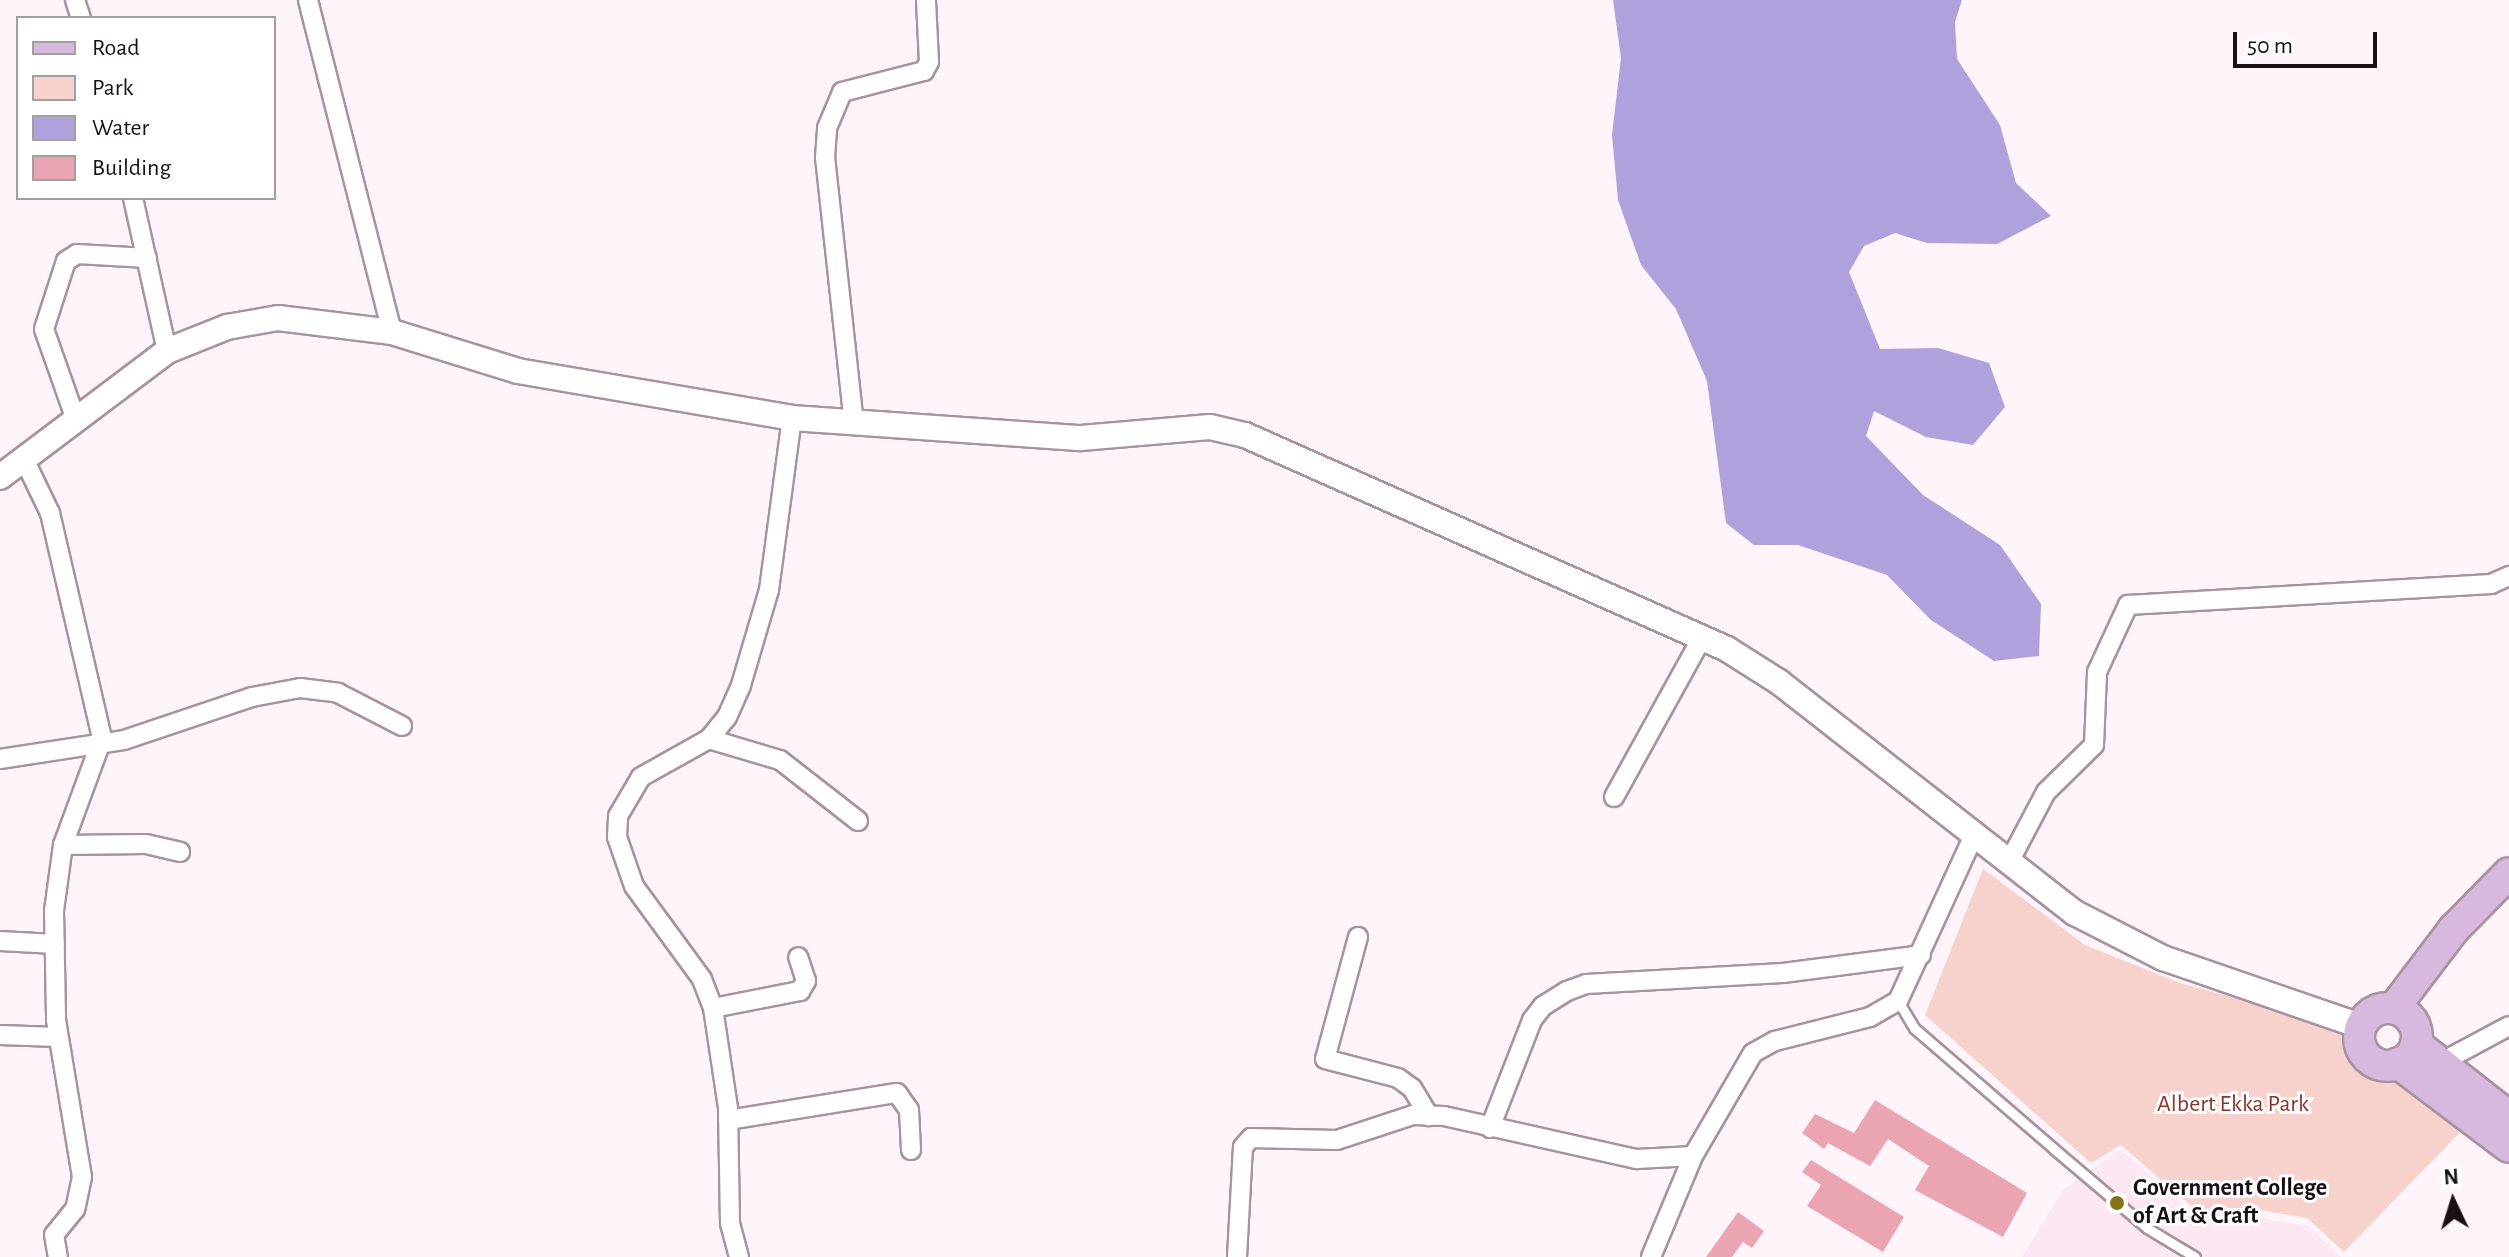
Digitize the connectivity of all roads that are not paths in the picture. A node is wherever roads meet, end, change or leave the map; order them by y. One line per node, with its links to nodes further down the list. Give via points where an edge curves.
1 (308, 0): 5 (street)
2 (926, 0): 9 (street, via 929,62 924,71 842,92 827,128 825,158)
3 (133, 200): 4 (street)
4 (147, 258): 6 (street); 8 (street, via 77,254 66,261 44,329)
5 (392, 332): 6 (street, via 278,318 252,320); 7 (street, via 518,371)
6 (167, 351): 8 (street)
7 (792, 418): 9 (street); 15 (street, via 769,590 741,685 727,717)
8 (76, 420): 10 (street)
9 (854, 424): 13 (street, via 1081,438 1178,427 1245,435)
10 (24, 459): 11 (street); 16 (street, via 50,513)
11 (0, 477)
12 (2509, 576): 23 (street, via 2491,584 2128,605 2097,672 2094,745 2046,792)
13 (1703, 636): 18 (street); 20 (street, via 1779,682)
14 (402, 726): 16 (street, via 338,693 300,688 252,697 159,731)
15 (709, 739): 19 (street, via 780,760); 31 (street, via 641,777 618,816 617,837 634,886 702,979)
16 (101, 744): 17 (street); 21 (street)
17 (0, 759)
18 (1614, 797)
19 (858, 821)
20 (1973, 837): 23 (street); 28 (street)
21 (63, 845): 22 (street, via 133,843); 27 (street)
22 (180, 852)
23 (2008, 864): 33 (street, via 2121,940)
24 (2509, 873): 32 (main road, via 2454,929)
25 (1358, 937): 39 (street, via 1325,1059 1398,1078 1412,1088)
26 (0, 941): 27 (street)
27 (55, 944): 36 (street)
28 (1921, 955): 30 (street); 42 (street, via 1783,973 1576,988 1543,1006 1532,1020)
29 (798, 957): 31 (street, via 806,981 800,991)
30 (1898, 1001): 45 (street, via 1870,1017 1775,1041 1753,1053); 50 (lane, via 1914,1028 2054,1149 2147,1228)
31 (713, 1008): 41 (street, via 724,1052)
32 (2394, 1008): 33 (main road, via 2378,1010); 37 (main road, via 2415,1026)
33 (2361, 1026): 37 (main road, via 2364,1053 2380,1064)
34 (2509, 1026): 38 (street)
35 (0, 1035): 36 (street)
36 (58, 1037): 46 (street, via 82,1177 75,1209 54,1235)
37 (2407, 1054): 38 (main road); 43 (main road)
38 (2440, 1063): 40 (main road)
39 (1429, 1116): 42 (street); 48 (street, via 1413,1115 1337,1140 1251,1138 1243,1147)
40 (2509, 1117)
41 (728, 1120): 44 (street, via 897,1093 909,1110); 47 (street, via 730,1223)
42 (1490, 1128): 45 (street, via 1637,1159)
43 (2509, 1147)
44 (911, 1150)
45 (1693, 1156): 49 (street)
46 (58, 1257)
47 (739, 1257)
48 (1237, 1257)
49 (1651, 1257)
50 (2195, 1257)

